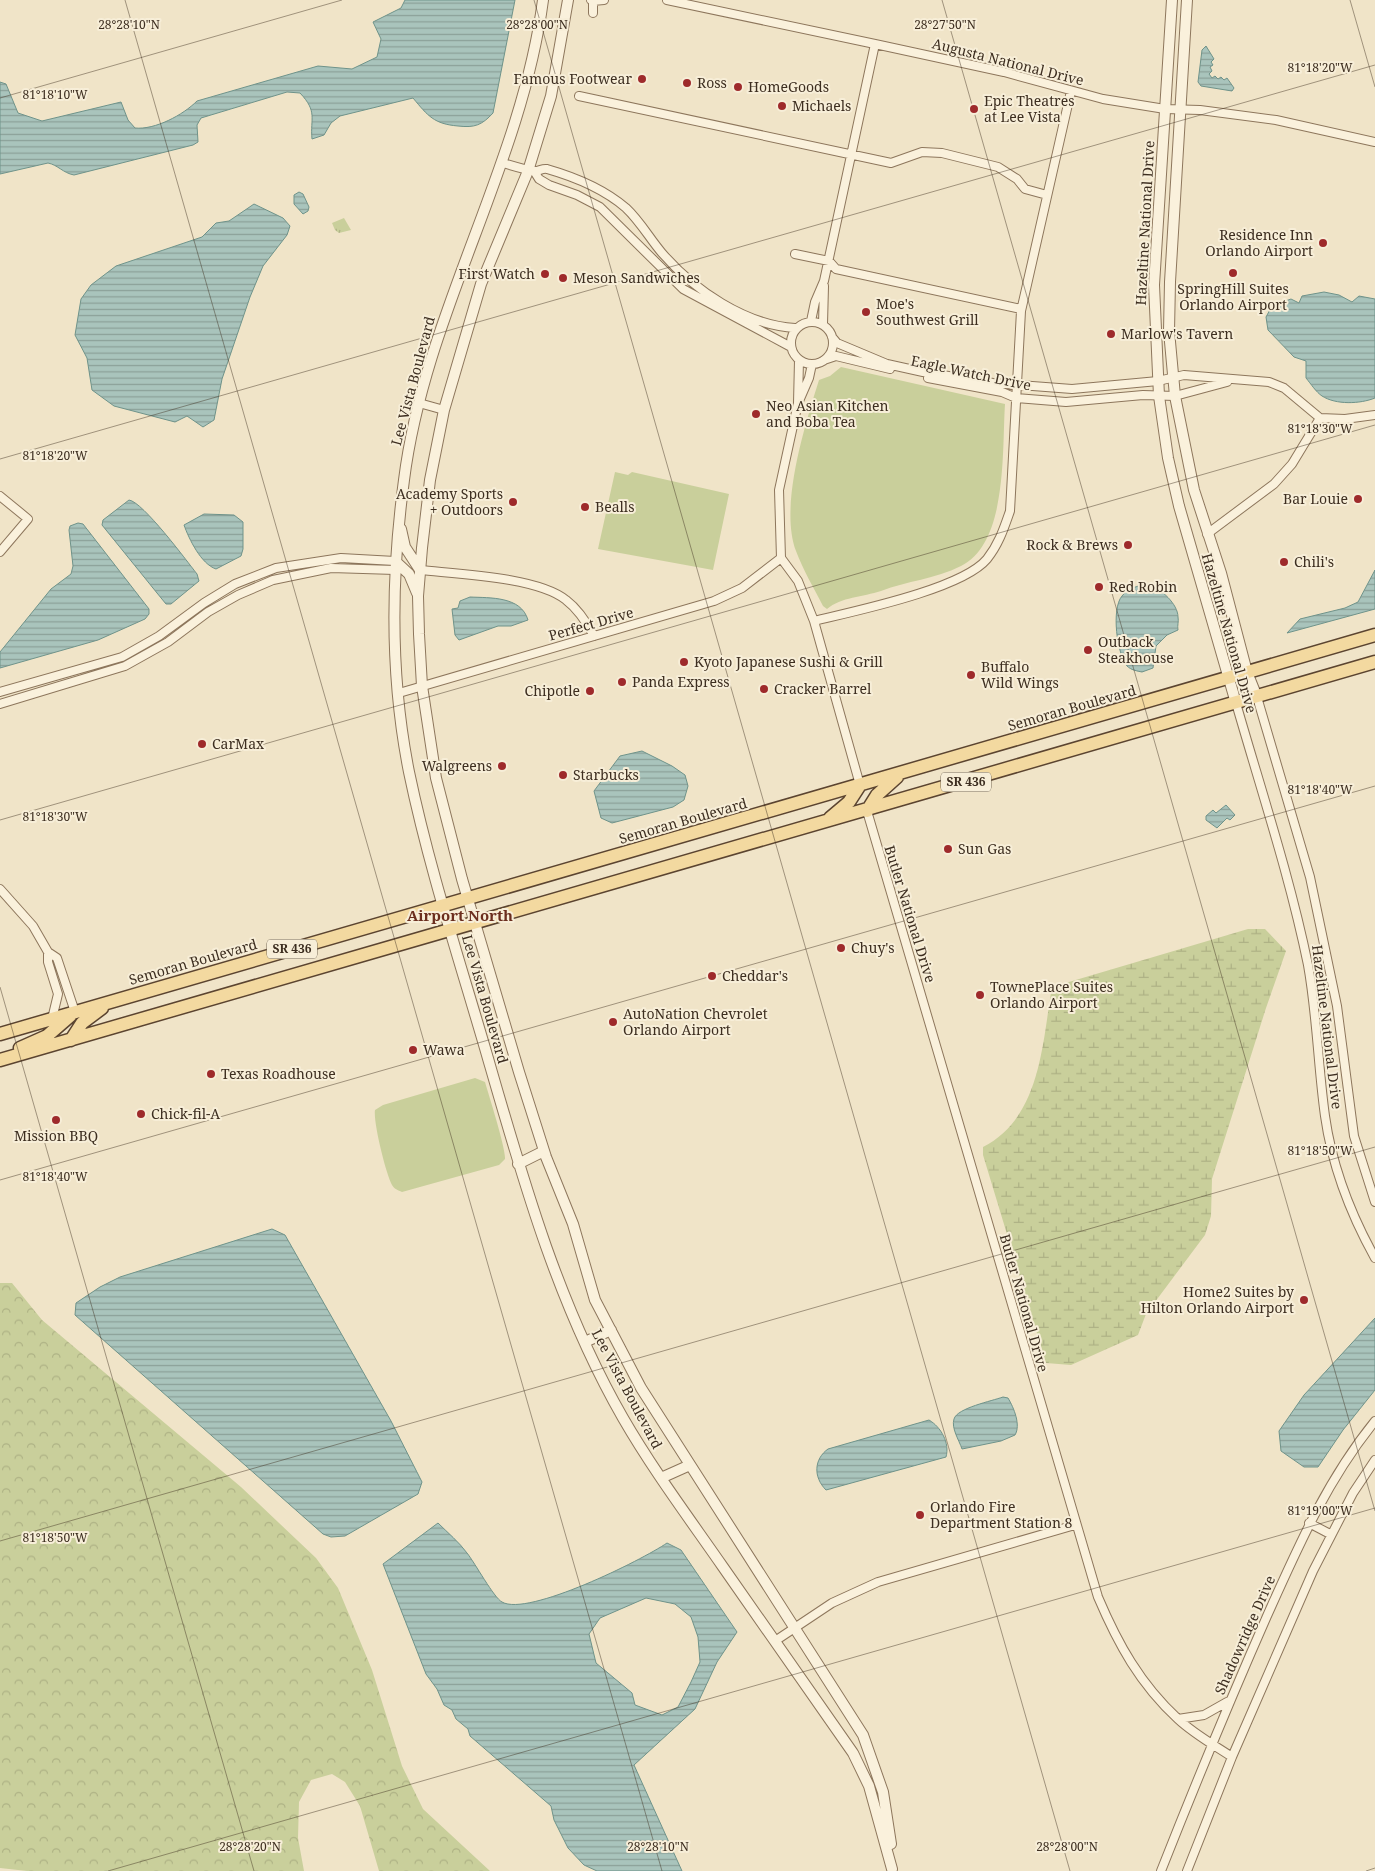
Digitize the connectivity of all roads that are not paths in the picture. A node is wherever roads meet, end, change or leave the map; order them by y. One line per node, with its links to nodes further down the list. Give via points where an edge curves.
1 (543, 0): 16 (street, Lee Vista Boulevard, via 534,57)
2 (568, 0): 17 (street, Lee Vista Boulevard, via 551,96)
3 (592, 0): 4 (street); 8 (street)
4 (604, 0)
5 (667, 0): 9 (street, Augusta National Drive)
6 (1172, 0): 12 (street, Hazeltine National Drive)
7 (1187, 0): 13 (street, Hazeltine National Drive)
8 (592, 13)
9 (875, 44): 10 (street, Augusta National Drive); 15 (street)
10 (1071, 90): 12 (street, Augusta National Drive, via 1102,99); 18 (street)
11 (579, 96): 15 (street)
12 (1165, 109): 13 (street, Augusta National Drive); 33 (street, Hazeltine National Drive, via 1154,285)
13 (1182, 109): 14 (street, Augusta National Drive, via 1276,120); 31 (street, Hazeltine National Drive, via 1170,282)
14 (1375, 142)
15 (852, 154): 18 (street, via 891,163 922,152 956,156 998,167 1025,189); 20 (street)
16 (503, 164): 17 (street); 38 (street, Lee Vista Boulevard, via 443,318)
17 (532, 170): 25 (street, via 544,168 581,180 602,192 626,208 663,254 692,282 750,318 778,327); 27 (street, via 549,185 600,207 683,289); 40 (street, Lee Vista Boulevard, via 480,284)
18 (1047, 195): 22 (street)
19 (795, 254): 20 (street)
20 (829, 261): 21 (street); 22 (street, via 835,268)
21 (824, 281): 23 (street); 24 (street)
22 (1021, 309): 34 (street)
23 (811, 321): 24 (street); 25 (street)
24 (823, 324): 26 (street, Eagle Watch Drive)
25 (795, 328): 27 (street)
26 (832, 337): 29 (street, via 832,350); 34 (street, Eagle Watch Drive, via 837,343 887,364)
27 (790, 347): 28 (street)
28 (799, 360): 30 (street); 39 (street)
29 (824, 360): 30 (street, Eagle Watch Drive); 37 (street, Eagle Watch Drive, via 836,356 1002,392)
30 (812, 364): 39 (street)
31 (1173, 378): 32 (street, Eagle Watch Drive, via 1184,375); 33 (street, Eagle Watch Drive); 36 (street, Hazeltine National Drive)
32 (1233, 380): 36 (street, Eagle Watch Drive); 42 (street, Eagle Watch Drive, via 1269,382 1284,388)
33 (1158, 381): 34 (street, Eagle Watch Drive, via 1072,389); 35 (street, Hazeltine National Drive)
34 (1017, 386): 37 (street)
35 (1159, 396): 36 (street, Eagle Watch Drive); 37 (street, Eagle Watch Drive, via 1066,402); 56 (street, Hazeltine National Drive, via 1179,506)
36 (1175, 396): 45 (street, Hazeltine National Drive, via 1194,490)
37 (1016, 398): 51 (street, via 1010,511 1000,540 986,560 970,573 943,585)
38 (419, 403): 40 (street); 44 (street, Lee Vista Boulevard, via 404,475)
39 (798, 403): 47 (street, via 779,490)
40 (444, 410): 49 (street, Lee Vista Boulevard, via 430,480)
41 (1375, 415): 42 (street)
42 (1320, 418): 45 (street, via 1292,464 1274,484)
43 (0, 496): 46 (street, via 28,519)
44 (399, 520): 48 (street, Lee Vista Boulevard); 49 (street, via 405,547)
45 (1207, 534): 55 (street, Hazeltine National Drive, via 1221,573)
46 (0, 552)
47 (781, 558): 51 (street, via 798,581); 53 (street, Perfect Drive, via 742,588 714,601)
48 (395, 566): 50 (street, via 409,574); 58 (street, via 341,558 276,568 235,584 159,636 122,656); 59 (street, Lee Vista Boulevard); 62 (street, via 331,568 273,580 238,594 168,642 125,666)
49 (420, 570): 50 (street, Lee Vista Boulevard); 53 (street, via 545,588 566,600 586,621)
50 (418, 596): 57 (street, Lee Vista Boulevard)
51 (814, 621): 64 (street)
52 (1375, 635): 55 (main road, Semoran Boulevard / SR 436)
53 (594, 636): 57 (street, Perfect Drive)
54 (1375, 662): 60 (main road, SR 436)
55 (1247, 672): 56 (main road, Semoran Boulevard / SR 436); 60 (street, Hazeltine National Drive)
56 (1228, 678): 61 (street, Hazeltine National Drive); 63 (main road, Semoran Boulevard / SR 436)
57 (422, 686): 59 (street, Perfect Drive); 68 (street, Lee Vista Boulevard, via 436,778)
58 (0, 692)
59 (399, 693): 69 (street, Lee Vista Boulevard, via 410,774)
60 (1257, 697): 61 (main road, SR 436); 81 (street, Hazeltine National Drive, via 1310,877 1337,1006 1354,1136)
61 (1236, 703): 65 (main road, SR 436); 82 (street, Hazeltine National Drive, via 1306,955 1325,1117 1333,1157 1351,1210)
62 (0, 704)
63 (901, 774): 64 (main road, Semoran Boulevard / SR 436); 65 (main road, via 882,789)
64 (860, 785): 66 (main road, via 849,802); 68 (main road, Semoran Boulevard / SR 436)
65 (866, 811): 66 (main road, SR 436); 90 (street, Butler National Drive)
66 (824, 823): 70 (main road, SR 436)
67 (0, 889): 72 (street, via 33,926)
68 (468, 898): 69 (main road, Semoran Boulevard / SR 436); 70 (street, Lee Vista Boulevard)
69 (443, 906): 71 (street, Lee Vista Boulevard); 73 (main road, Semoran Boulevard / SR 436)
70 (476, 924): 71 (main road, SR 436); 79 (street, Lee Vista Boulevard)
71 (451, 931): 77 (main road, SR 436); 80 (street, Lee Vista Boulevard)
72 (48, 952): 74 (street, via 57,958); 75 (street, via 58,994)
73 (117, 1000): 74 (main road, Semoran Boulevard / SR 436); 77 (main road, via 94,1012)
74 (75, 1012): 75 (main road, Semoran Boulevard / SR 436); 78 (main road, via 47,1036)
75 (52, 1019): 76 (main road, Semoran Boulevard / SR 436)
76 (0, 1034)
77 (71, 1040): 78 (main road, SR 436)
78 (0, 1059)
79 (544, 1151): 80 (street); 83 (street, Lee Vista Boulevard, via 573,1224 596,1300)
80 (518, 1164): 84 (street, Lee Vista Boulevard, via 540,1232)
81 (1375, 1202)
82 (1375, 1258)
83 (611, 1330): 84 (street); 87 (street, Lee Vista Boulevard, via 642,1388)
84 (584, 1342): 88 (street, Lee Vista Boulevard, via 623,1418)
85 (1375, 1421): 89 (street, Shadowridge Drive, via 1332,1480)
86 (1375, 1460): 91 (street)
87 (690, 1465): 88 (street); 92 (street, Lee Vista Boulevard)
88 (660, 1478): 93 (street, Lee Vista Boulevard)
89 (1309, 1523): 91 (street); 94 (street, Shadowridge Drive)
90 (1075, 1525): 92 (street, via 878,1582 832,1603); 95 (street, Butler National Drive, via 1098,1597 1118,1644 1135,1670)
91 (1330, 1534): 97 (street)
92 (796, 1626): 93 (street); 98 (street, Lee Vista Boulevard, via 855,1720 871,1752 884,1792)
93 (775, 1641): 98 (street, Lee Vista Boulevard, via 857,1761 869,1786)
94 (1229, 1701): 95 (street, via 1204,1716); 96 (street, Shadowridge Drive)
95 (1178, 1718): 96 (street, Butler National Drive)
96 (1211, 1743): 97 (street, Butler National Drive); 99 (street, Shadowridge Drive)
97 (1232, 1757): 100 (street)
98 (893, 1870)
99 (1161, 1871)
100 (1187, 1871)

